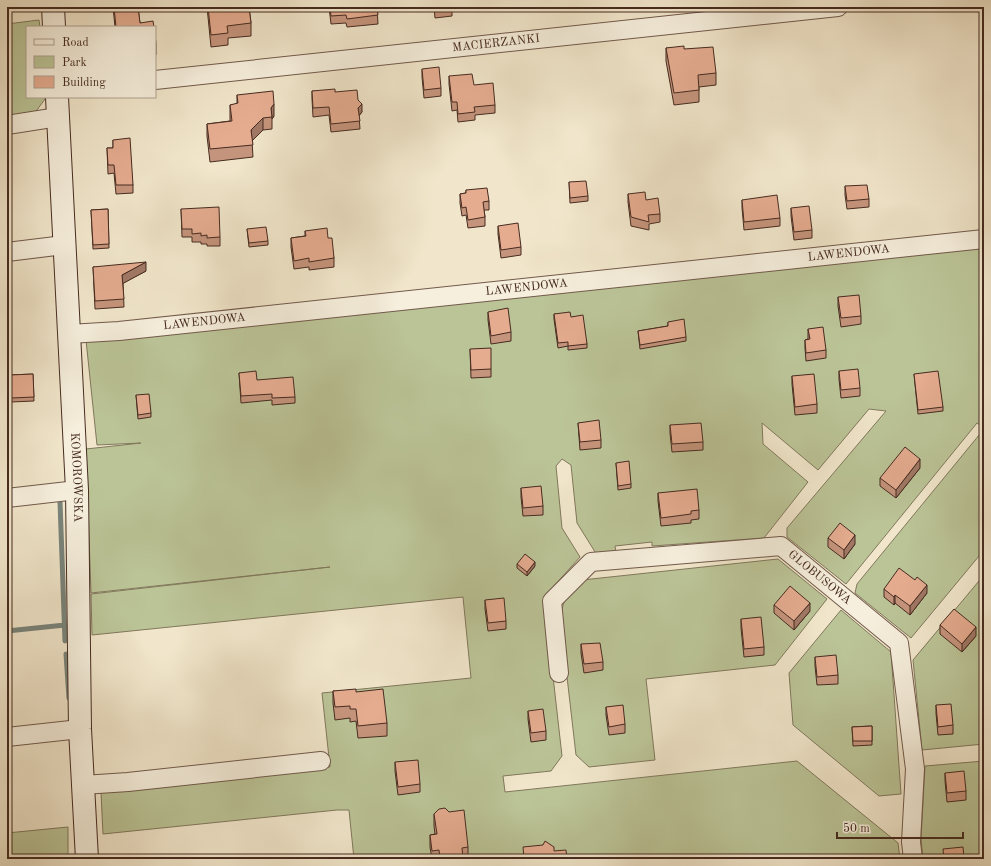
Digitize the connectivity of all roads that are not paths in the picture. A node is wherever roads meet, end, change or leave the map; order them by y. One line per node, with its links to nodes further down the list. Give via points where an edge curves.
1 (53, 7): 3 (street)
2 (838, 7): 4 (street, MACIERZANKI)
3 (54, 26)
4 (156, 80)
5 (57, 107): 6 (street); 8 (street, KOMOROWSKA)
6 (7, 125)
7 (984, 239): 10 (street, LAWENDOWA, via 119,331)
8 (64, 245): 9 (street); 10 (street, KOMOROWSKA)
9 (7, 252)
10 (69, 334): 11 (street, KOMOROWSKA)
11 (77, 490): 12 (street); 14 (street, KOMOROWSKA)
12 (7, 498)
13 (559, 673): 19 (street, GLOBUSOWA, via 552,601 591,562 781,546 900,643 915,768 911,842)
14 (80, 729): 15 (street); 17 (street, KOMOROWSKA)
15 (7, 737)
16 (321, 761): 17 (street)
17 (83, 785): 18 (street, KOMOROWSKA)
18 (87, 859)
19 (913, 859)

